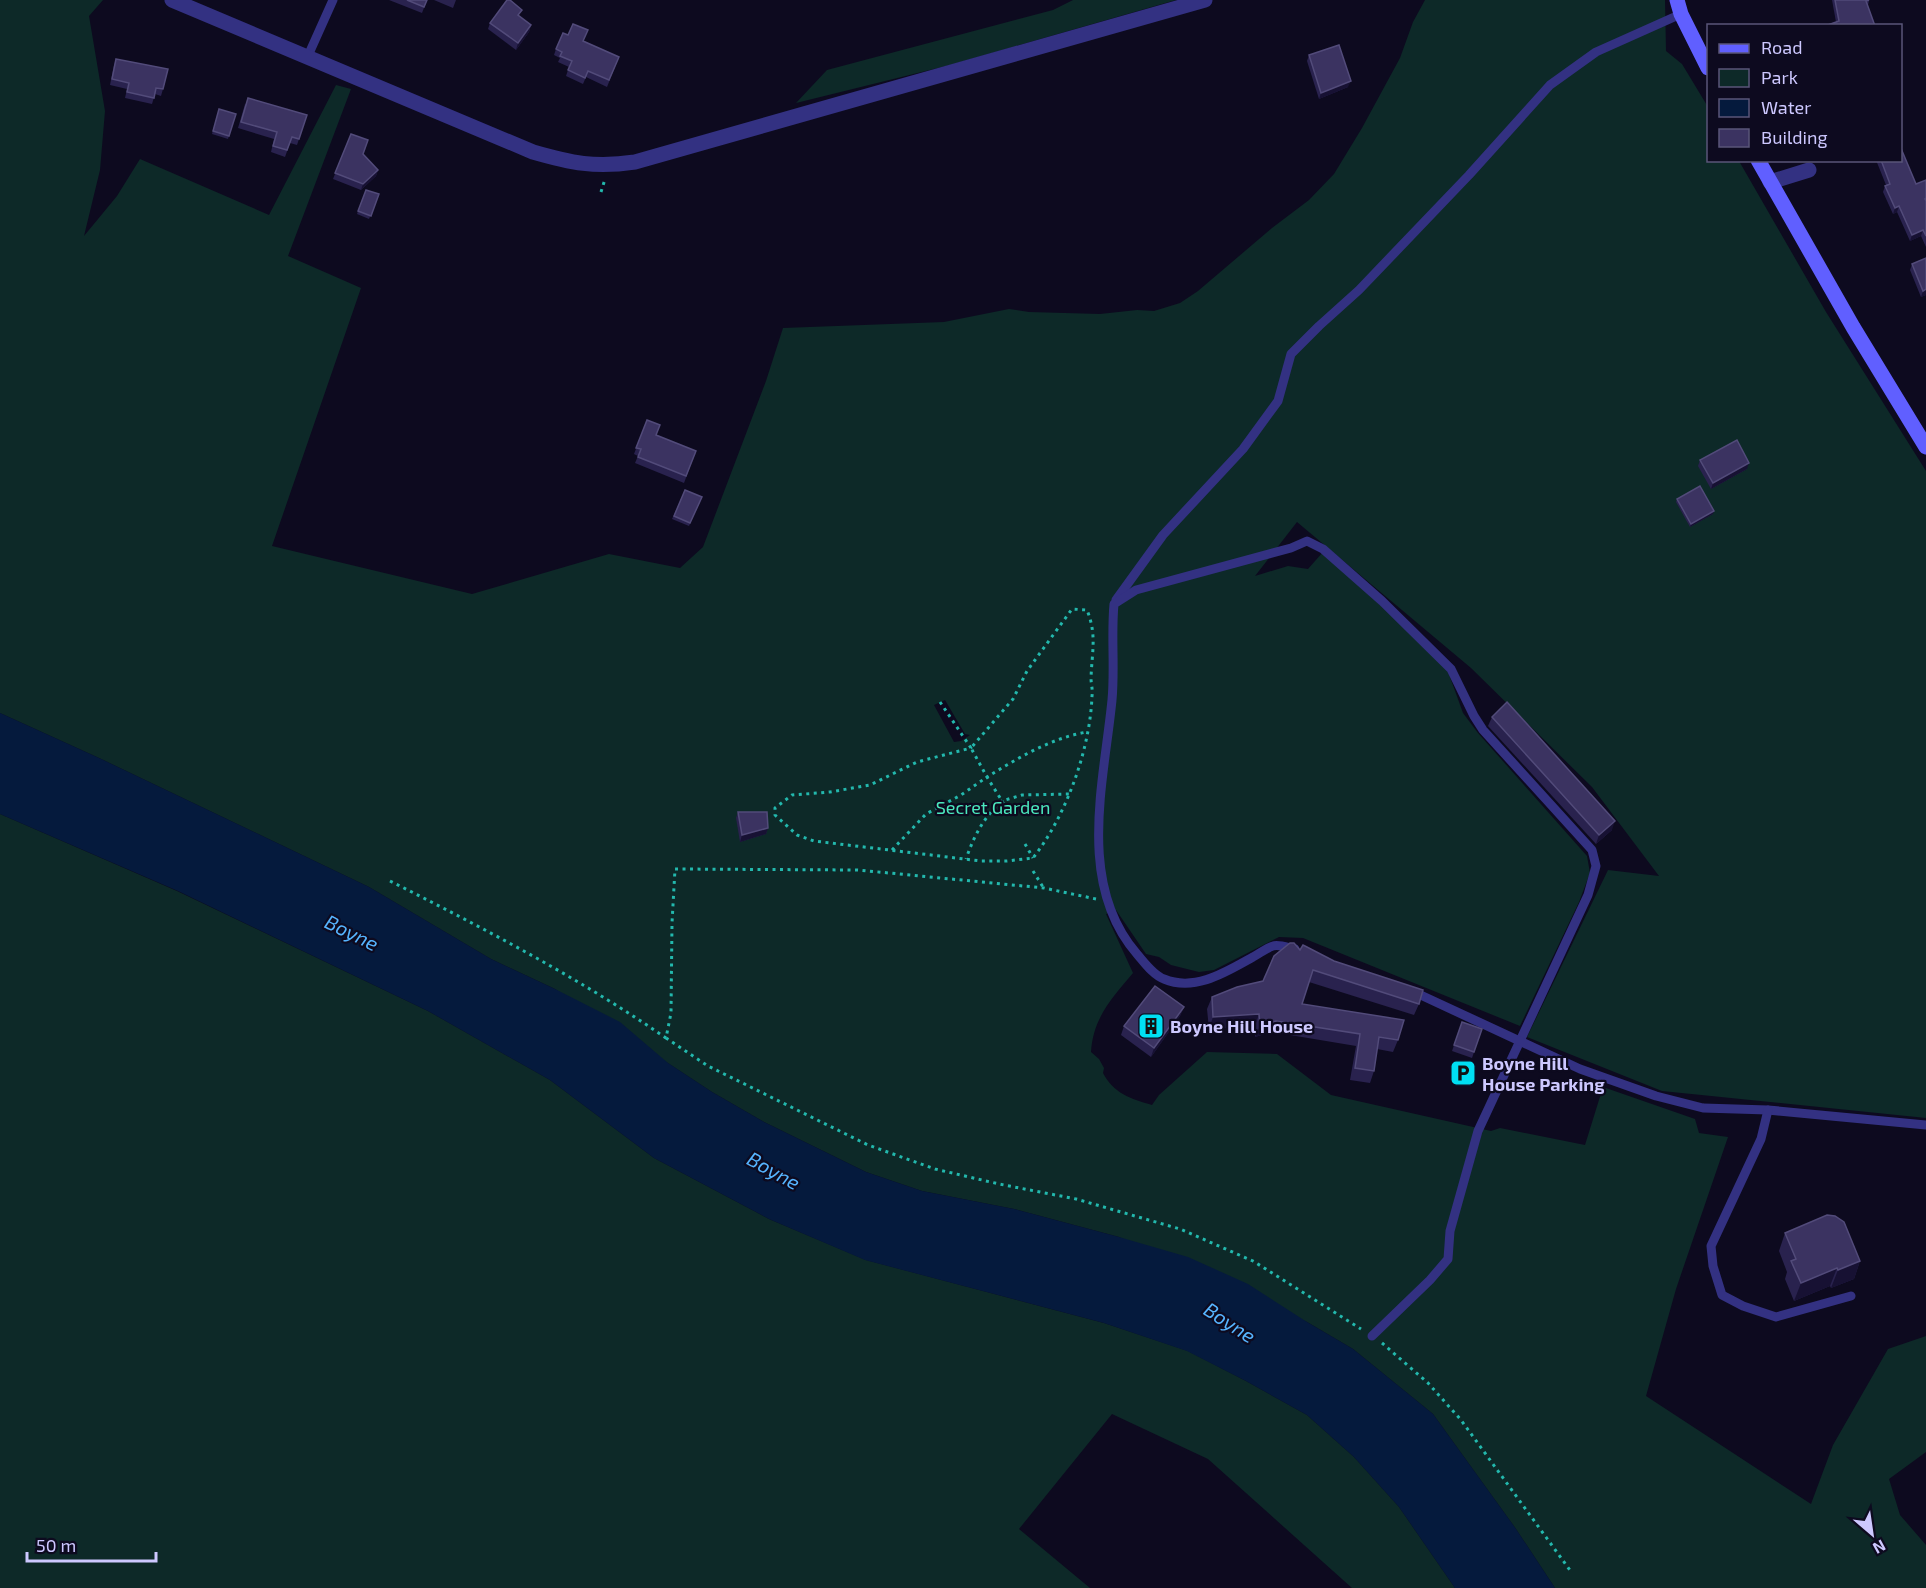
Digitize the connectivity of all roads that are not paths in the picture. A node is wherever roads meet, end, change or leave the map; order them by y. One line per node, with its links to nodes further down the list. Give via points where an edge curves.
1 (172, 0): 5 (street)
2 (333, 0): 5 (lane)
3 (1205, 0): 5 (street, via 635,162 608,166 573,163 533,152)
4 (1679, 7): 6 (street); 11 (lane, via 1596,52 1550,85 1367,281 1318,326 1292,354 1278,401 1243,449 1163,535)
5 (307, 58)
6 (1707, 66)
7 (1759, 162): 9 (street)
8 (1809, 171): 9 (street)
9 (1770, 182): 10 (street)
10 (1926, 447)
11 (1114, 604): 12 (lane, via 1112,697 1097,829 1109,902 1128,944 1163,979 1193,984 1225,972 1274,945); 14 (lane, via 1136,590 1307,541 1323,549 1382,601 1451,669 1484,730 1592,849 1596,866 1588,896)
12 (1308, 951)
13 (1399, 986): 14 (lane)
14 (1521, 1040): 15 (lane, via 1580,1069 1656,1096 1703,1108); 18 (lane, via 1478,1131 1450,1231 1448,1259)
15 (1768, 1110): 16 (lane); 17 (lane, via 1761,1139 1711,1246 1722,1295 1776,1317)
16 (1926, 1125)
17 (1851, 1296)
18 (1372, 1336)

